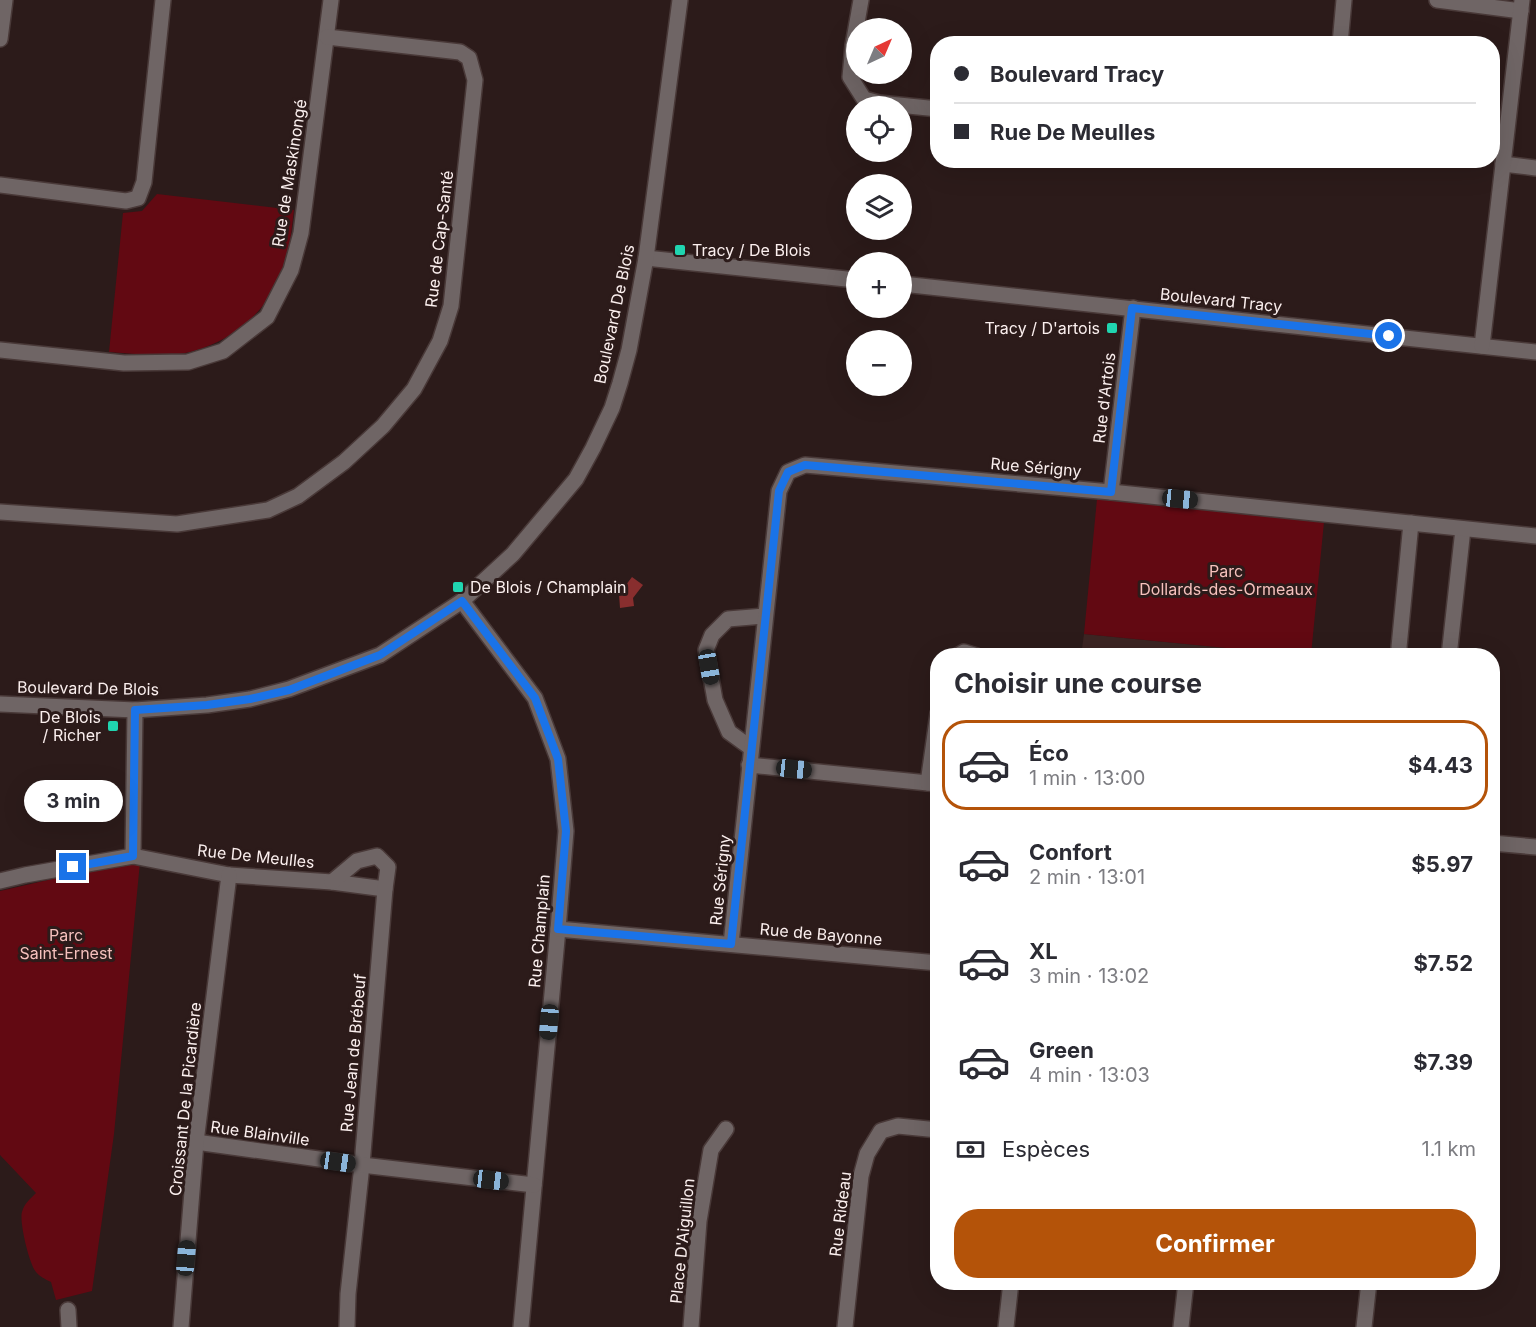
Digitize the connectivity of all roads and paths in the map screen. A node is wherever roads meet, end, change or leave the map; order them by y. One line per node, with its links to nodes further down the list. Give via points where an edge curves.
1 (5, 0): 11 (street)
2 (163, 0): 15 (street, via 144,182 138,198 126,201)
3 (331, 0): 10 (street, Rue de Maskinongé)
4 (680, 0): 16 (street, Boulevard De Blois)
5 (861, 0): 12 (street, via 849,77 864,99)
6 (1344, 0): 9 (street)
7 (1437, 0): 8 (street)
8 (1521, 6): 13 (street)
9 (1341, 36)
10 (327, 37): 21 (street, Rue de Maskinongé, via 301,233 291,270 267,317 223,351 188,362 124,363); 24 (street, Rue de Cap-Santé, via 460,52 469,58 475,80 451,306 440,341 414,389 383,426 344,462 298,496 268,510 177,524)
11 (0, 39)
12 (930, 108)
13 (1503, 164): 14 (street); 20 (street)
14 (1536, 168)
15 (0, 185)
16 (646, 258): 17 (street); 28 (street, Boulevard De Blois, via 629,350 612,408 593,448 576,479 513,554)
17 (846, 279)
18 (912, 285): 19 (street, Boulevard Tracy)
19 (1132, 308): 20 (street, Boulevard Tracy); 23 (street, Rue d'Artois)
20 (1482, 346): 22 (street, Boulevard Tracy)
21 (0, 350)
22 (1536, 352)
23 (1111, 492): 25 (street, Rue Sérigny); 29 (street, Rue Sérigny, via 805,465 788,472 779,491)
24 (0, 512)
25 (1411, 523): 26 (street, Rue Sérigny); 30 (street)
26 (1464, 529): 27 (street, Rue Sérigny); 31 (street)
27 (1536, 536)
28 (462, 601): 33 (street, Boulevard De Blois, via 380,655 289,690 207,705); 44 (street, Rue Champlain, via 535,698 558,759 566,831)
29 (765, 616): 34 (street, Rue Sérigny); 34 (street, via 728,619 712,635 706,650 715,700 729,732)
30 (1399, 648)
31 (1450, 648)
32 (0, 704): 33 (street, Boulevard De Blois)
33 (135, 710): 39 (street)
34 (751, 748): 35 (street, Rue Sérigny)
35 (749, 765): 36 (street); 45 (street, Rue Sérigny)
36 (930, 784)
37 (1500, 844): 38 (street)
38 (1536, 848)
39 (133, 856): 40 (street, Rue De Meulles); 41 (street, Rue De Meulles)
40 (229, 875): 42 (street, Rue De Meulles); 49 (street, Croissant De la Picardière)
41 (0, 881)
42 (332, 882): 43 (street, Rue De Meulles); 43 (street, Rue De Meulles, via 357,861 377,856 388,867)
43 (385, 889): 50 (street, Rue Jean de Brébeuf)
44 (558, 929): 45 (street, Rue de Bayonne); 51 (street, Rue Champlain)
45 (731, 944): 46 (street, Rue de Bayonne)
46 (930, 962)
47 (726, 1129): 60 (street, Place D'Aiguillon, via 711,1150 699,1221)
48 (930, 1129): 61 (street, Rue Rideau, via 898,1126 881,1131 867,1154 861,1176)
49 (196, 1142): 50 (street, Rue Blainville); 57 (street, Croissant De la Picardière)
50 (362, 1166): 51 (street, Rue Blainville); 58 (street, Rue Jean de Brébeuf)
51 (534, 1185): 59 (street, Rue Champlain)
52 (1010, 1290): 62 (street)
53 (1185, 1290): 63 (street)
54 (1368, 1290): 64 (street)
55 (68, 1310): 56 (street)
56 (69, 1327)
57 (181, 1327)
58 (347, 1327)
59 (521, 1327)
60 (691, 1327)
61 (845, 1327)
62 (1006, 1327)
63 (1181, 1327)
64 (1364, 1327)

